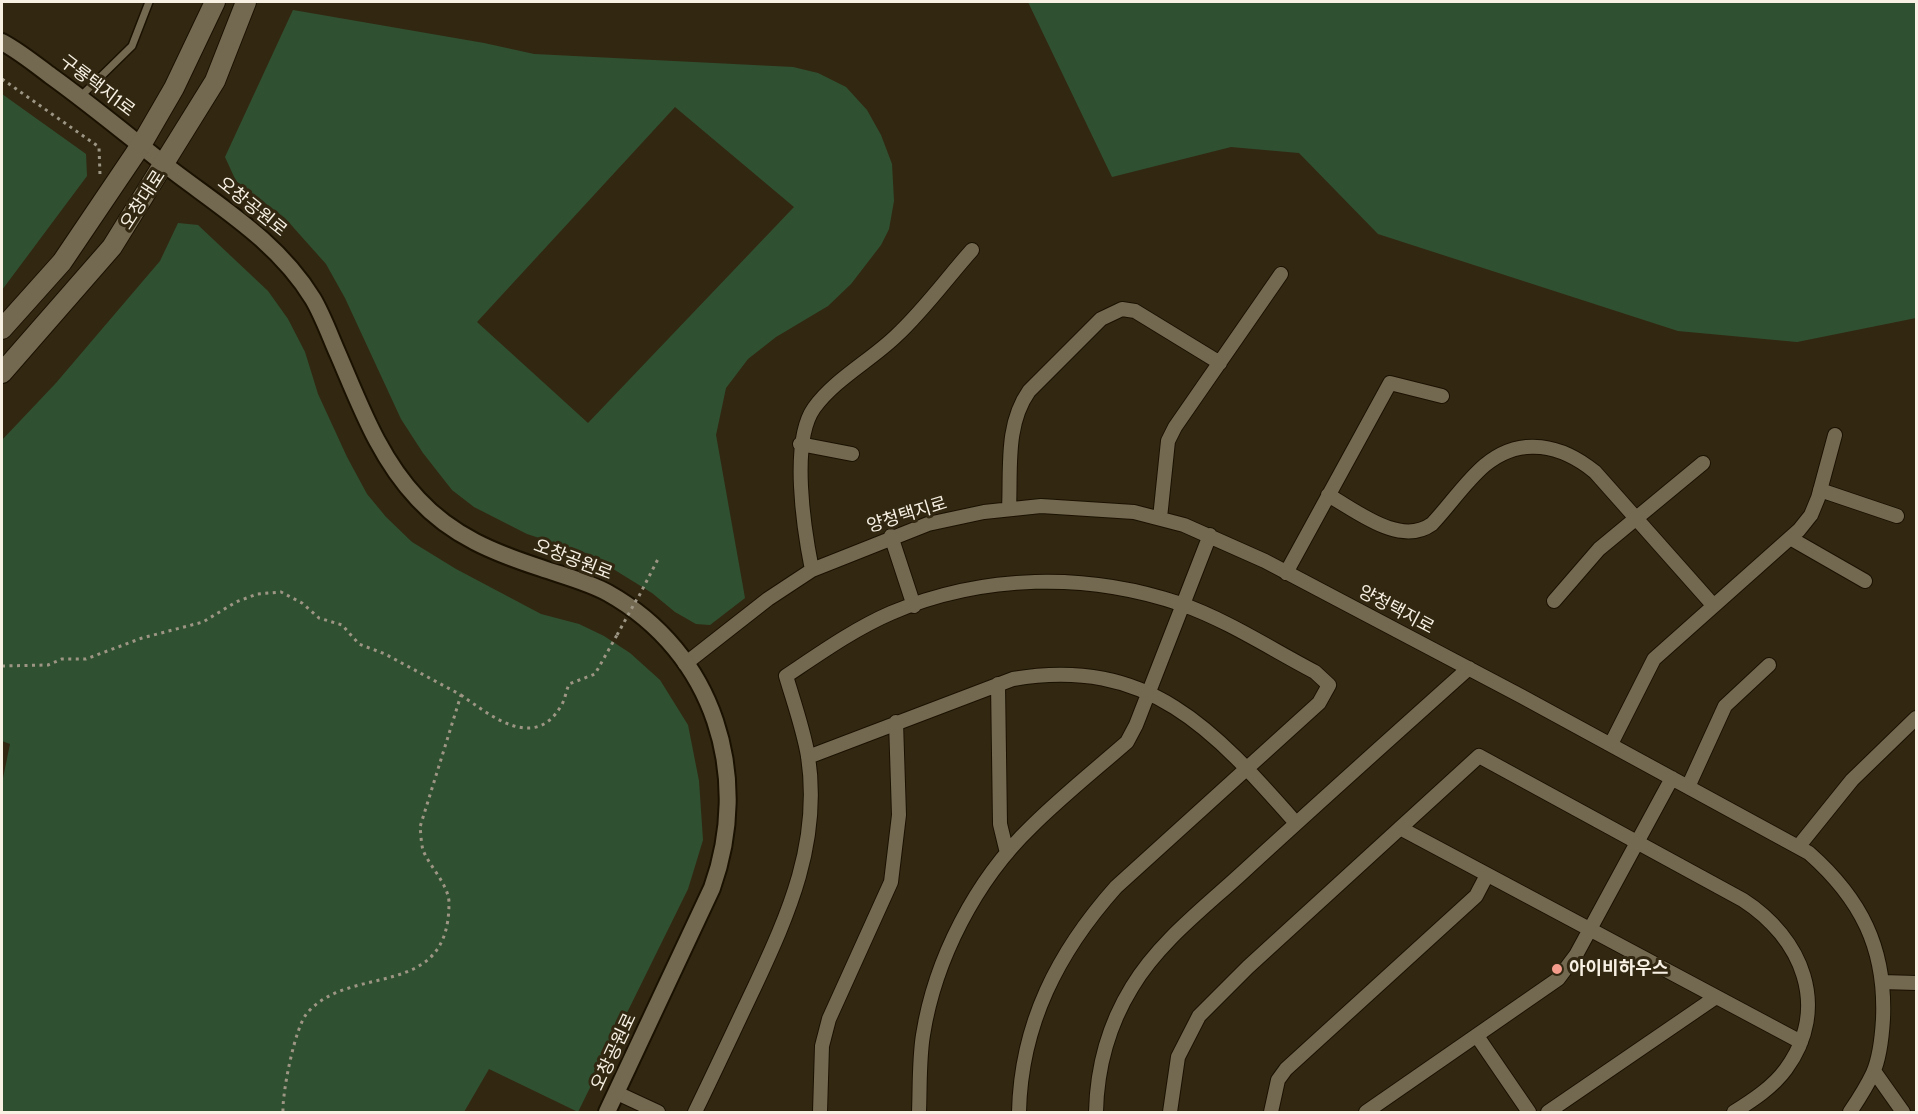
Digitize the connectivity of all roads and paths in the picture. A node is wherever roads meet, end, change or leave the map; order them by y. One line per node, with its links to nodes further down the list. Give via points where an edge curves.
1 (149, 2): 6 (lane, via 132,46)
2 (215, 2): 7 (main road, 오창대로, via 174,88)
3 (246, 2): 8 (main road, 오창대로, via 215,81)
4 (2, 42): 6 (street, 구룡택지1로)
5 (2, 79): 9 (path, via 99,147)
6 (80, 97): 7 (street, 구룡택지1로)
7 (141, 145): 8 (street, 구룡택지1로); 12 (main road, 오창대로, via 62,262)
8 (166, 165): 14 (main road, 오창대로, via 112,247); 37 (street, 오창공원로, via 260,236 298,277 315,303 386,458 403,483 439,520 482,546 609,594 658,633)
9 (100, 178)
10 (972, 250): 17 (street, via 897,336 813,409)
11 (1281, 274): 13 (street)
12 (2, 329)
13 (1220, 363): 22 (street, via 1135,311 1122,309 1101,319 1020,404 1012,433); 25 (street, via 1168,441)
14 (2, 373)
15 (1442, 396): 21 (street, via 1390,383)
16 (1835, 435): 20 (street)
17 (801, 444): 18 (street); 30 (street)
18 (852, 454)
19 (1703, 463): 24 (street)
20 (1820, 490): 23 (street); 28 (street, via 1811,515)
21 (1328, 495): 24 (street, via 1396,530 1423,530 1486,464 1500,455 1518,448 1558,448 1595,472); 31 (street)
22 (1009, 509): 25 (street, 양청택지로, via 1087,507); 27 (street, 양청택지로, via 928,524)
23 (1897, 516)
24 (1637, 517): 33 (street, via 1599,549); 35 (street)
25 (1160, 518): 26 (street, 양청택지로)
26 (1210, 535): 31 (street, 양청택지로); 34 (street)
27 (891, 536): 30 (street, 양청택지로); 36 (street)
28 (1790, 538): 32 (street); 35 (street)
29 (658, 559): 43 (path, bridge, via 595,674 568,684 562,705 548,722 526,728 509,727)
30 (812, 570): 37 (street, 양청택지로)
31 (1286, 573): 40 (street, 양청택지로)
32 (1865, 581)
33 (1554, 601)
34 (1182, 604): 36 (street, via 1121,587 1058,581 996,585); 42 (street); 48 (street, via 1315,672 1329,685 1319,703)
35 (1713, 605): 46 (street, via 1654,659)
36 (914, 606): 47 (street, via 861,629 786,676)
37 (685, 664): 64 (street, 오창공원로, via 710,704 719,731 729,788 727,837 712,888)
38 (1769, 665): 50 (street, via 1725,706)
39 (2, 666): 43 (path, via 48,665 62,659 86,658 203,622 257,594 281,592 319,618 342,625 358,644 385,654)
40 (1469, 668): 46 (street, 양청택지로); 51 (street)
41 (998, 684): 42 (street, via 1043,674 1077,674 1107,678); 45 (street); 55 (street, via 1000,824)
42 (1148, 693): 48 (street, via 1194,719); 55 (street, via 1127,742 1030,827)
43 (461, 695): 65 (path, via 420,827 423,849 449,899 447,930 436,951 413,970 391,979 344,988 307,1012 293,1050)
44 (1917, 718): 54 (street, via 1852,780)
45 (896, 722): 47 (street); 69 (street, via 899,815 891,882 829,1019 822,1046)
46 (1611, 744): 49 (street, 양청택지로)
47 (808, 758): 68 (street, via 808,832 796,894)
48 (1247, 767): 51 (street); 71 (street, via 1116,887 1067,948 1035,1012 1020,1078)
49 (1672, 778): 50 (street, 양청택지로); 53 (street)
50 (1688, 787): 54 (street, 양청택지로)
51 (1296, 823): 72 (street, via 1173,936 1133,985 1107,1039)
52 (1400, 828): 53 (street, via 1479,756); 56 (street); 73 (street, via 1231,982 1200,1016 1178,1057)
53 (1637, 842): 57 (street); 62 (street, via 1743,900 1778,927 1790,942 1806,981 1806,1022)
54 (1798, 847): 58 (street, 양청택지로, via 1830,872 1859,909 1873,942)
55 (1007, 853): 70 (street, via 980,889 941,967 923,1035)
56 (1487, 875): 57 (street); 74 (street, via 1476,896 1287,1069 1278,1080)
57 (1590, 929): 60 (street); 61 (street, via 1558,979)
58 (1882, 982): 59 (street); 63 (street, 양청택지로, via 1882,1035)
59 (1917, 983)
60 (1716, 997): 62 (street); 77 (street)
61 (1477, 1036): 75 (street); 76 (street)
62 (1801, 1042): 78 (street, via 1775,1082)
63 (1874, 1071): 79 (street, 양청택지로); 80 (street)
64 (617, 1094): 66 (street, 오창공원로); 67 (street)
65 (283, 1113)
66 (608, 1113)
67 (658, 1113)
68 (695, 1113)
69 (820, 1113)
70 (919, 1113)
71 (1019, 1113)
72 (1096, 1113)
73 (1170, 1113)
74 (1271, 1113)
75 (1366, 1113)
76 (1529, 1113)
77 (1548, 1113)
78 (1734, 1113)
79 (1850, 1113)
80 (1903, 1113)

